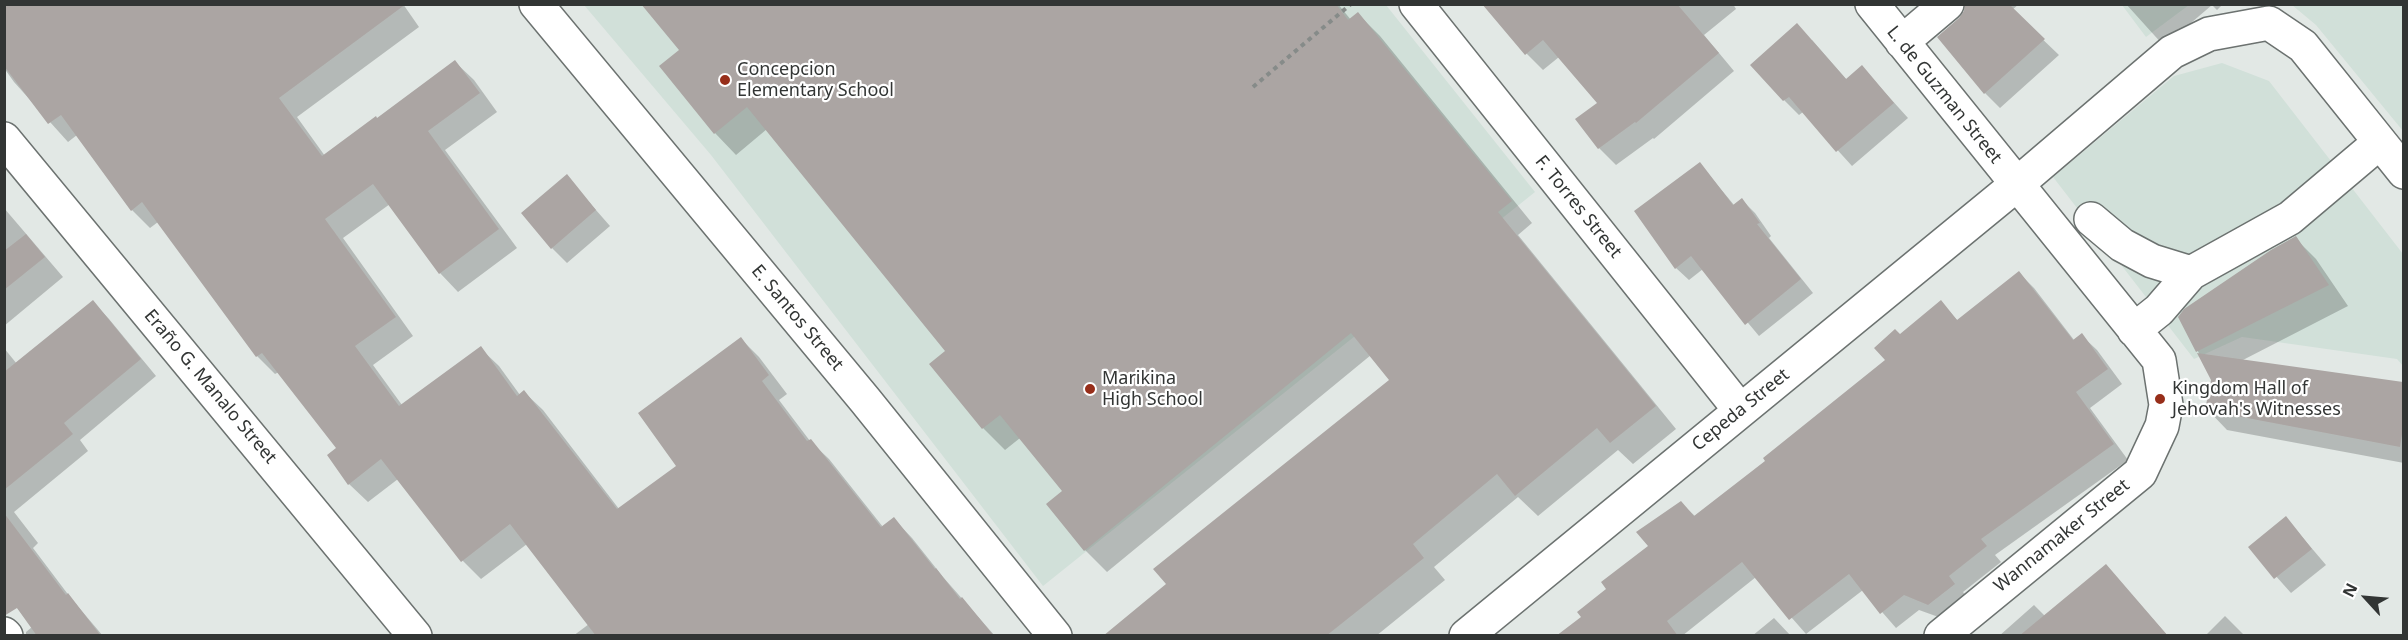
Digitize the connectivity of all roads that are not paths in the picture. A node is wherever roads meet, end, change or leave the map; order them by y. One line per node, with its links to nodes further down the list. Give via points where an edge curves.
1 (536, 4): 16 (street, E. Santos Street, via 858,391)
2 (1416, 4): 14 (street, F. Torres Street)
3 (1872, 4): 6 (street, L. de Guzman Street)
4 (1947, 4): 6 (street)
5 (2274, 14): 8 (street); 10 (street, Cepeda Street, via 2210,34 2172,52)
6 (1902, 42): 10 (street, L. de Guzman Street)
7 (4, 139): 15 (street, Eraño G. Manalo Street)
8 (2380, 142): 9 (street); 12 (street, via 2290,218)
9 (2403, 172)
10 (2016, 185): 13 (street, Wannamaker Street); 14 (street, Cepeda Street)
11 (2091, 219): 12 (street, via 2122,245 2152,261)
12 (2191, 273): 13 (street, via 2159,310)
13 (2134, 330): 18 (street, Wannamaker Street, via 2158,360 2166,405 2162,426 2140,473)
14 (1740, 410): 17 (street, Cepeda Street)
15 (415, 636)
16 (1055, 636)
17 (1466, 636)
18 (1941, 636)

